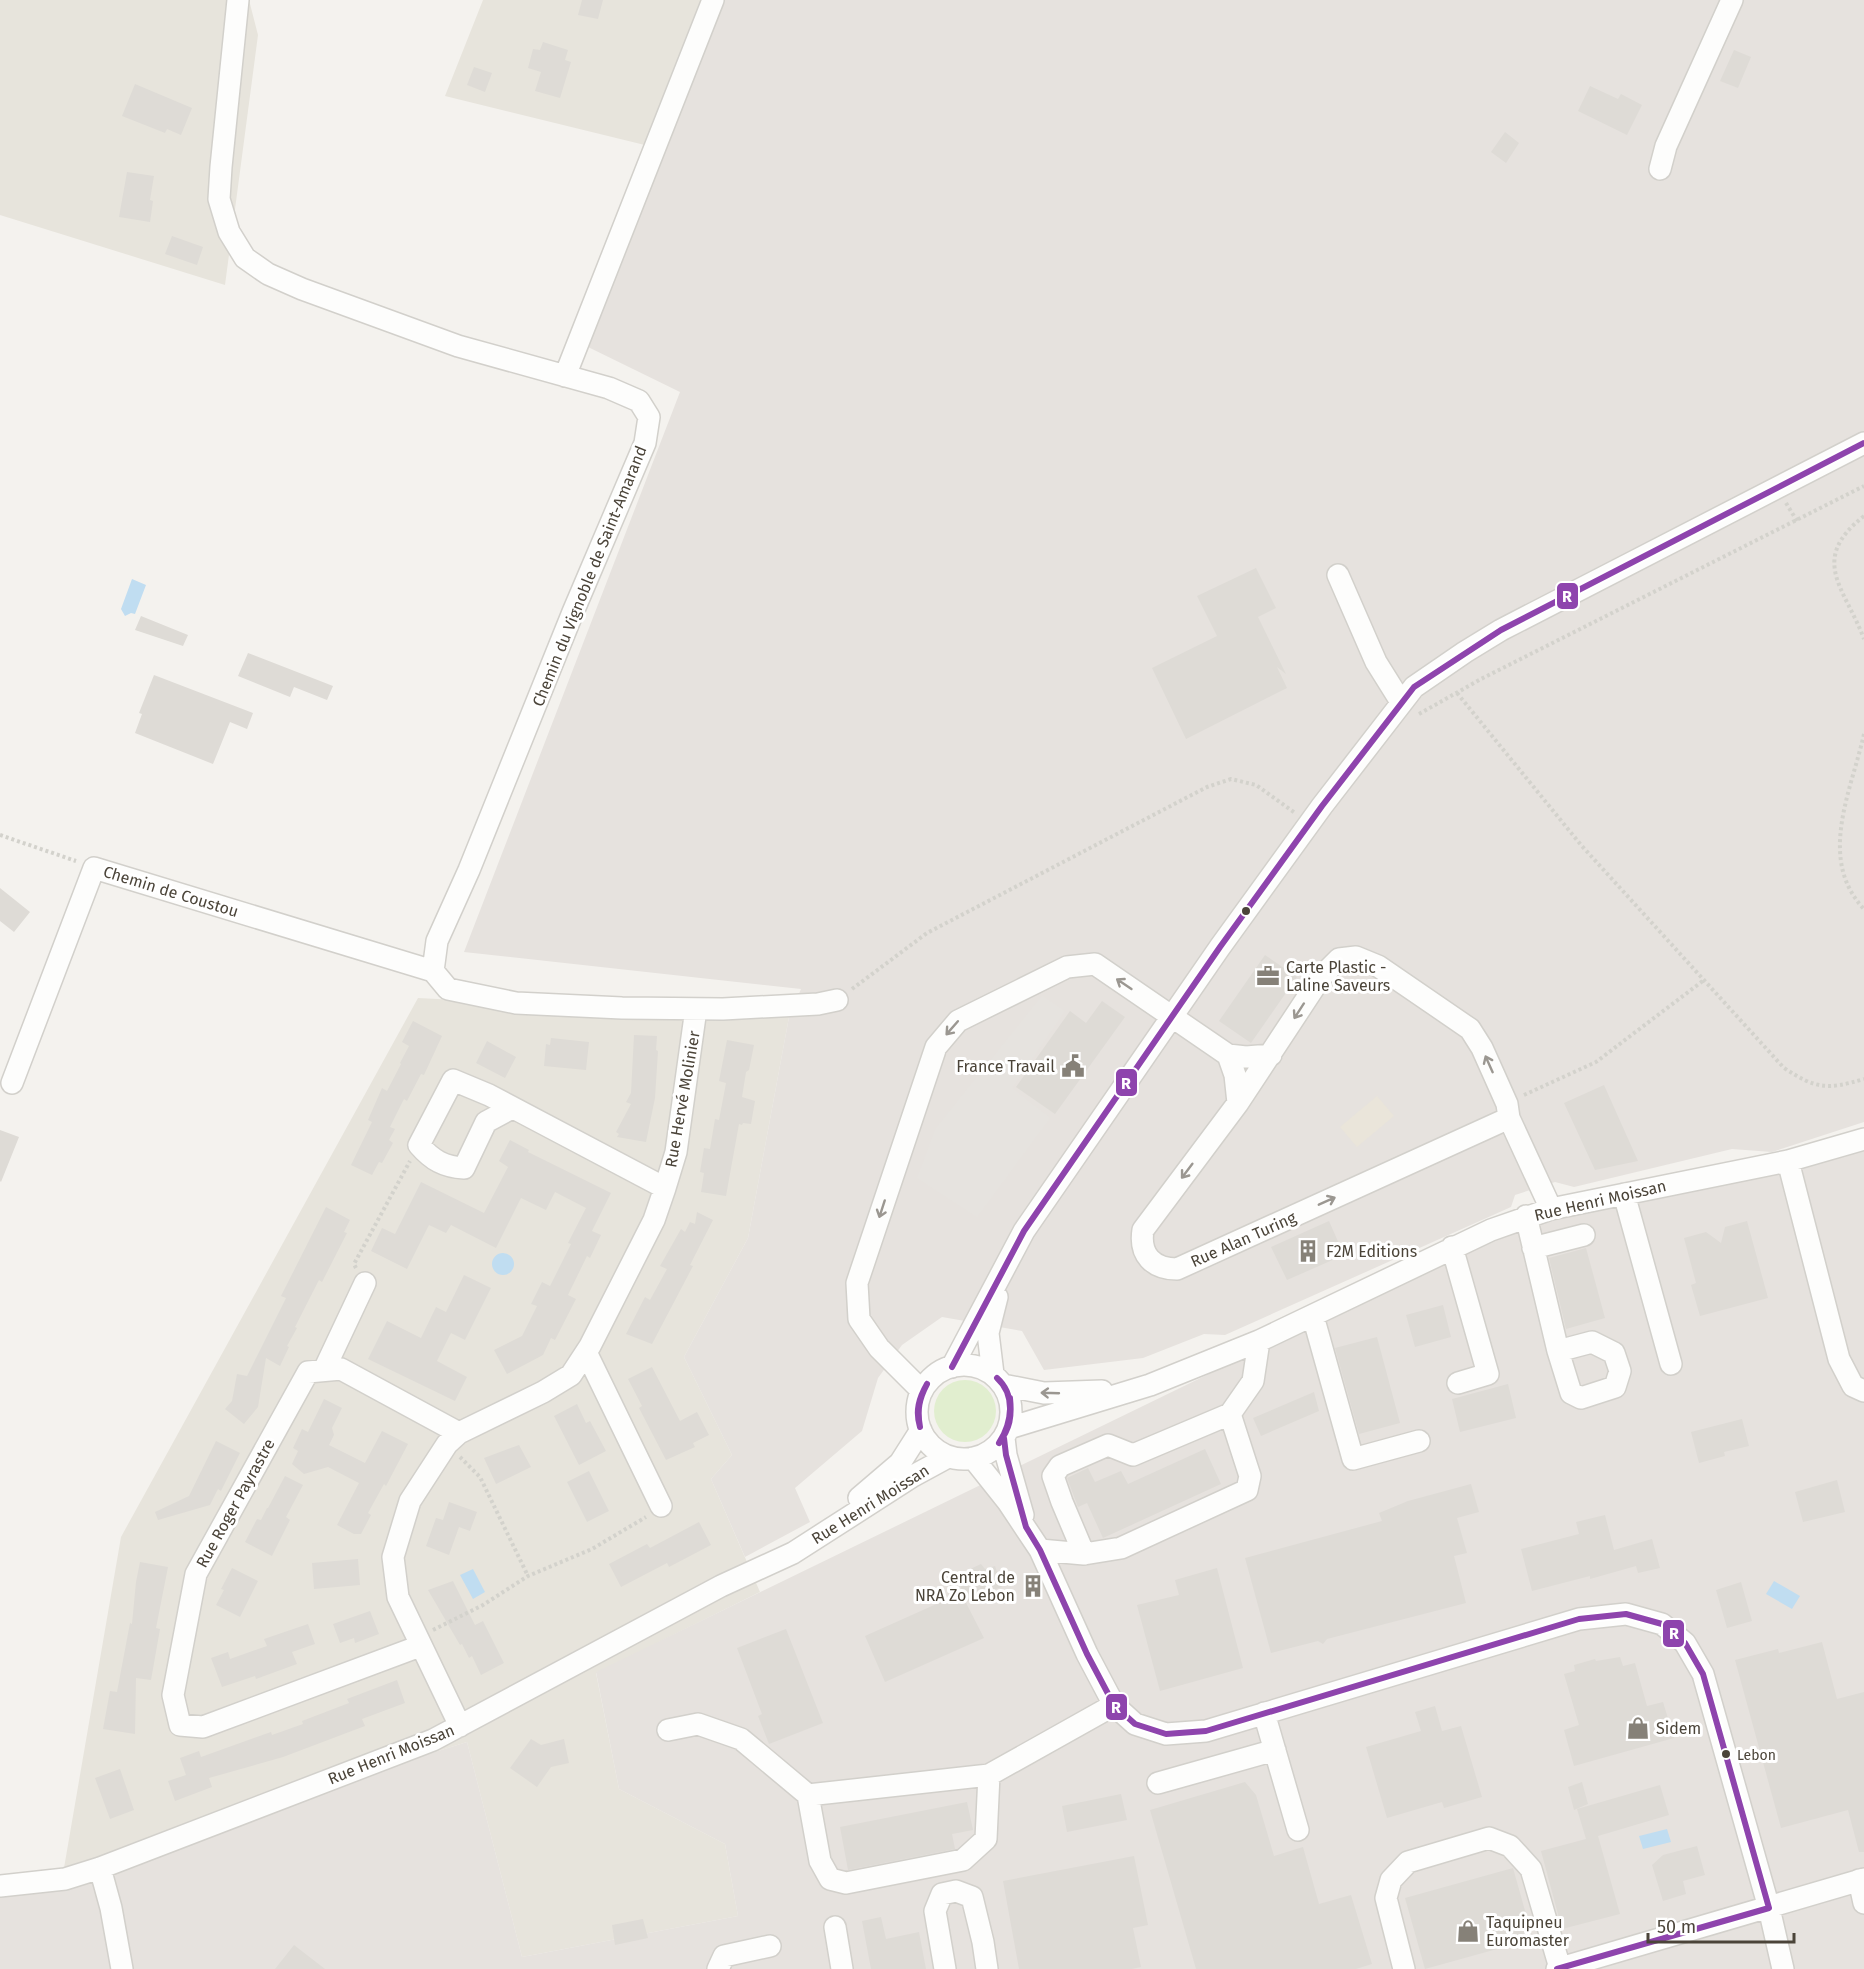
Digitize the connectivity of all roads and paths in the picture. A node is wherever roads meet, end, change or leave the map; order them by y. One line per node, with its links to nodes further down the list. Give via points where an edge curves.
1 (238, 0): 5 (street, Chemin du Vignoble de Saint-Amarand, via 219,199 229,232 245,258 267,274 458,346)
2 (713, 0): 5 (street)
3 (1732, 0): 4 (street, via 1666,146)
4 (1660, 169)
5 (565, 376): 19 (street, Chemin du Vignoble de Saint-Amarand, via 639,401 649,417 645,443 437,941)
6 (1864, 443): 13 (street, via 1501,630 1414,687)
7 (1864, 486): 10 (path)
8 (1784, 500): 10 (path)
9 (1864, 516): 12 (path, via 1840,540 1833,567)
10 (1797, 521): 20 (path, via 1457,693 1581,845)
11 (1338, 574): 13 (street, via 1376,663)
12 (1864, 639)
13 (1401, 702): 15 (street)
14 (1864, 734): 18 (path, via 1843,818 1840,862 1847,887)
15 (1308, 826): 21 (path, via 1292,809 1256,785 1231,779 1207,787 927,933); 23 (street)
16 (0, 835): 17 (path)
17 (94, 868): 19 (street, Chemin de Coustou); 27 (street, Chemin de Coustou)
18 (1864, 909)
19 (433, 971): 22 (street, via 448,989 516,1003)
20 (1704, 980): 26 (path, via 1784,1068 1799,1078 1829,1087); 30 (path, via 1596,1062)
21 (837, 1000): 22 (street)
22 (696, 1009): 34 (street, Rue Hervé Molinier, via 676,1152)
23 (1173, 1017): 24 (street); 41 (street, via 1024,1231); 53 (street, one-way to 53, via 1095,964 1067,967 958,1021 936,1047 857,1283 859,1319 879,1348)
24 (1228, 1055): 25 (street); 28 (street)
25 (1271, 1055): 28 (street, Rue Alan Turing); 30 (street, Rue Alan Turing, one-way to 25, via 1470,1029 1378,966 1356,957 1339,959 1321,977)
26 (1864, 1079)
27 (12, 1083)
28 (1238, 1103): 30 (street, Rue Alan Turing, one-way to 30, via 1143,1230 1144,1250 1156,1265 1177,1269)
29 (512, 1108): 32 (street, via 486,1122 464,1168 452,1168 431,1158); 32 (street, Rue Hervé Molinier, via 453,1080); 34 (street, Rue Hervé Molinier)
30 (1508, 1111): 36 (street, Rue Alan Turing)
31 (1864, 1139): 33 (street, Rue Henri Moissan)
32 (419, 1145): 42 (path, via 354,1264)
33 (1788, 1161): 35 (street, Rue Henri Moissan); 54 (street, via 1839,1359 1853,1386)
34 (665, 1188): 46 (street, Rue Hervé Molinier, via 654,1220)
35 (1624, 1194): 36 (street, Rue Henri Moissan); 47 (street)
36 (1551, 1209): 37 (street, Rue Henri Moissan)
37 (1526, 1216): 39 (street, Rue Henri Moissan); 40 (street)
38 (1584, 1235): 40 (street)
39 (1452, 1248): 43 (street, Rue Henri Moissan); 51 (street, via 1488,1374)
40 (1533, 1248): 45 (street)
41 (1004, 1268): 48 (street); 50 (street, via 988,1333)
42 (365, 1283): 49 (street)
43 (1313, 1316): 44 (street, Rue Henri Moissan); 59 (street, via 1353,1459)
44 (1259, 1341): 52 (street, Rue Henri Moissan); 55 (street, via 1253,1382)
45 (1558, 1351)
46 (586, 1352): 58 (street, Rue Hervé Molinier, via 571,1376); 62 (street)
47 (1671, 1364)
48 (952, 1366): 50 (street, via 980,1367); 53 (street, via 934,1376)
49 (324, 1370): 58 (street, via 341,1369); 68 (street, Rue Roger Payrastre, via 308,1372 196,1574 173,1695 180,1725 203,1727)
50 (998, 1380): 52 (street, Rue Henri Moissan, one-way to 50, via 1084,1393 1044,1393); 57 (street, via 1010,1398 1012,1413)
51 (1458, 1383)
52 (1150, 1385): 57 (street, Rue Henri Moissan)
53 (922, 1391): 56 (street, via 917,1417)
54 (1864, 1391)
55 (1230, 1414): 66 (street, via 1250,1476 1247,1490 1121,1548); 66 (street, via 1133,1455 1108,1445 1060,1466 1053,1476)
56 (921, 1430): 60 (street, via 927,1442); 65 (street, Rue Henri Moissan, via 900,1463)
57 (1006, 1433): 61 (street, via 996,1448); 63 (street, via 1006,1455)
58 (453, 1438): 67 (path, via 480,1477); 68 (street, via 410,1501 393,1557 398,1597)
59 (1419, 1442)
60 (948, 1457): 61 (street); 65 (street, Rue Henri Moissan)
61 (974, 1458): 63 (street)
62 (660, 1506): 67 (path, via 641,1522 592,1549)
63 (1026, 1527): 64 (street)
64 (1040, 1550): 66 (street); 69 (street)
65 (793, 1552): 71 (street, Rue Henri Moissan)
66 (1084, 1554)
67 (528, 1576): 68 (path)
68 (418, 1642): 71 (street)
69 (1114, 1705): 70 (street, via 1135,1724 1166,1734 1206,1731); 74 (street)
70 (1264, 1713): 73 (street); 82 (street, via 1579,1619 1626,1614 1662,1624 1685,1643 1703,1674)
71 (460, 1726): 78 (street, Rue Henri Moissan, via 433,1740)
72 (668, 1730): 76 (street, via 698,1724 741,1739)
73 (1275, 1750): 75 (street); 77 (street)
74 (989, 1775): 76 (street); 76 (street, via 986,1839 963,1860 846,1883 830,1879 820,1861)
75 (1158, 1783)
76 (808, 1794)
77 (1298, 1830)
78 (100, 1868): 80 (street, Rue Henri Moissan, via 65,1878); 85 (street)
79 (1861, 1880): 81 (street); 82 (street)
80 (0, 1886)
81 (1864, 1903)
82 (1769, 1908): 91 (street); 92 (street)
83 (835, 1927): 87 (street)
84 (770, 1946): 86 (street, via 724,1956)
85 (122, 1969)
86 (718, 1969)
87 (842, 1969)
88 (945, 1969): 89 (street, via 935,1911 942,1894 956,1891 972,1896)
89 (987, 1969)
90 (1404, 1969): 91 (street, via 1386,1898 1391,1880 1408,1862 1489,1838 1510,1846 1531,1869)
91 (1559, 1969)
92 (1783, 1969)

